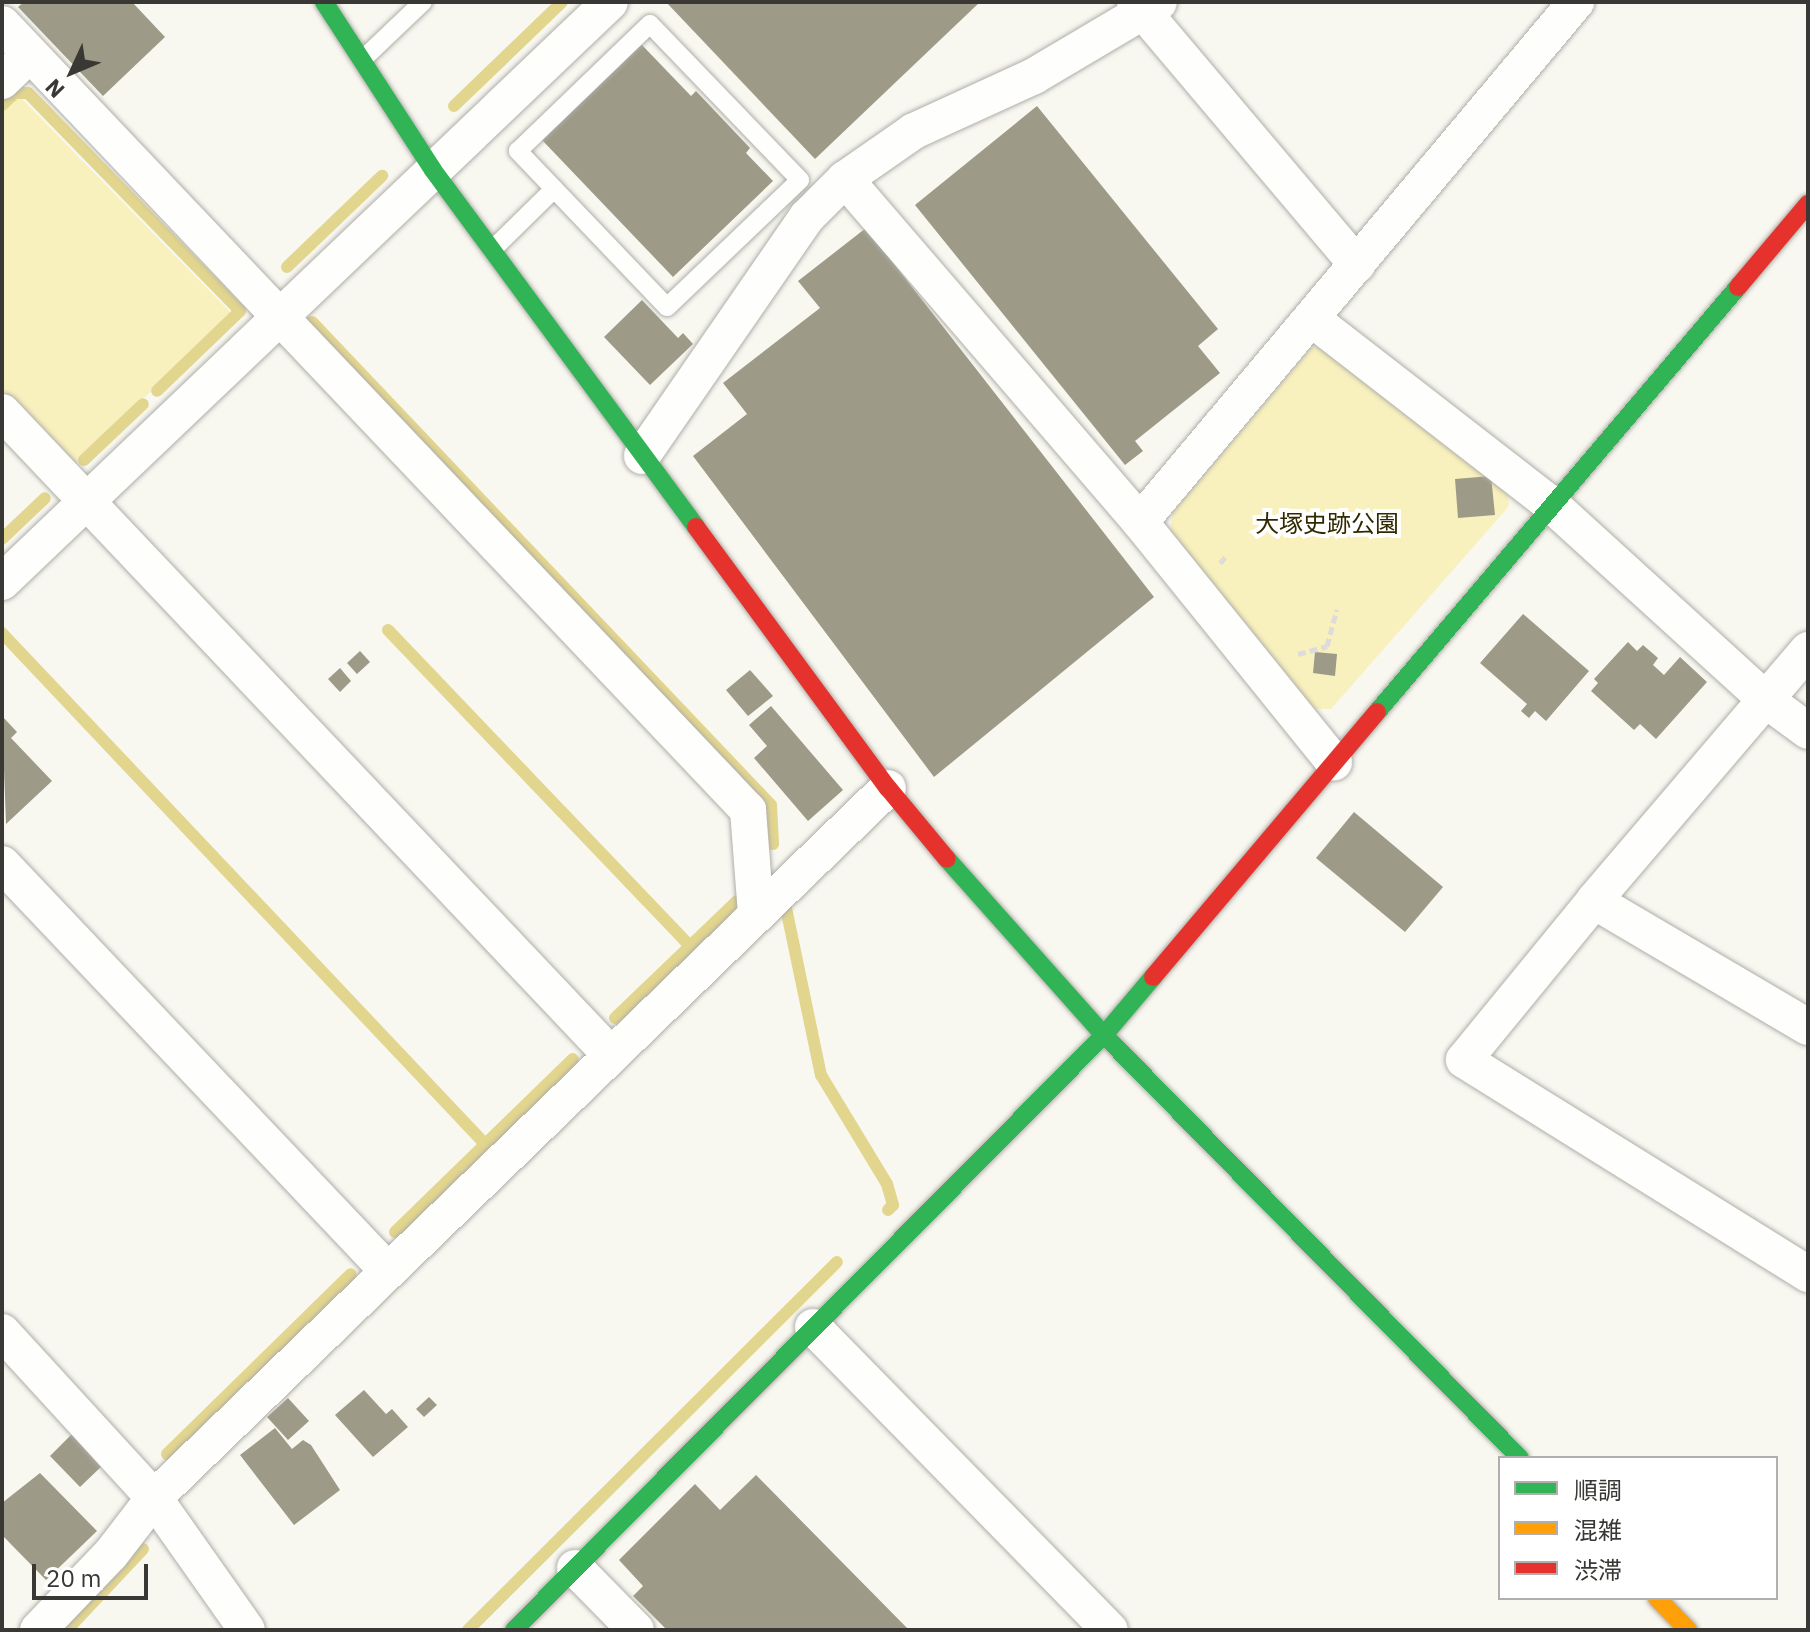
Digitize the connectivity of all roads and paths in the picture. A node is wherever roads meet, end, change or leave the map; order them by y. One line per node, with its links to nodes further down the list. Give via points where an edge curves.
1 (324, 2): 8 (street)
2 (423, 2): 8 (lane)
3 (610, 2): 10 (street)
4 (1576, 2): 15 (street)
5 (1145, 5): 11 (street, via 1034,76 914,131); 15 (street)
6 (2, 24): 7 (street)
7 (30, 54): 9 (street); 16 (street)
8 (362, 60): 10 (street)
9 (2, 81)
10 (433, 170): 14 (street); 16 (street)
11 (845, 179): 19 (street, via 807,217); 22 (street)
12 (554, 189): 12 (lane, via 518,151 650,24 800,180 667,307); 14 (lane)
13 (1806, 210): 21 (street)
14 (492, 250): 19 (street)
15 (1357, 265): 17 (street)
16 (280, 317): 20 (street); 35 (street, via 748,810)
17 (1312, 319): 21 (street); 22 (street)
18 (2, 412): 20 (street)
19 (642, 456): 32 (street)
20 (87, 502): 25 (street); 38 (street)
21 (1553, 506): 29 (street); 31 (street)
22 (1140, 522): 31 (street)
23 (1216, 566): 24 (path)
24 (1223, 573)
25 (2, 582)
26 (1337, 609): 28 (path, via 1327,646 1317,645 1303,655)
27 (1808, 650): 29 (street)
28 (1290, 652)
29 (1766, 700): 30 (street); 34 (street)
30 (1808, 731)
31 (1334, 762): 37 (street)
32 (888, 788): 35 (street); 37 (street)
33 (2, 864): 39 (street)
34 (1594, 901): 36 (street); 40 (street, via 1464,1060)
35 (756, 914): 38 (street)
36 (1808, 1027)
37 (1104, 1035): 41 (street); 43 (street)
38 (611, 1055): 39 (street)
39 (388, 1271): 44 (street)
40 (1808, 1274)
41 (813, 1327): 45 (street); 51 (street)
42 (2, 1332): 44 (street)
43 (1518, 1456)
44 (154, 1498): 47 (street, via 111,1554); 48 (street)
45 (575, 1568): 49 (street); 50 (street)
46 (1659, 1600): 52 (street)
47 (38, 1630)
48 (247, 1630)
49 (514, 1630)
50 (636, 1630)
51 (1110, 1630)
52 (1688, 1630)

